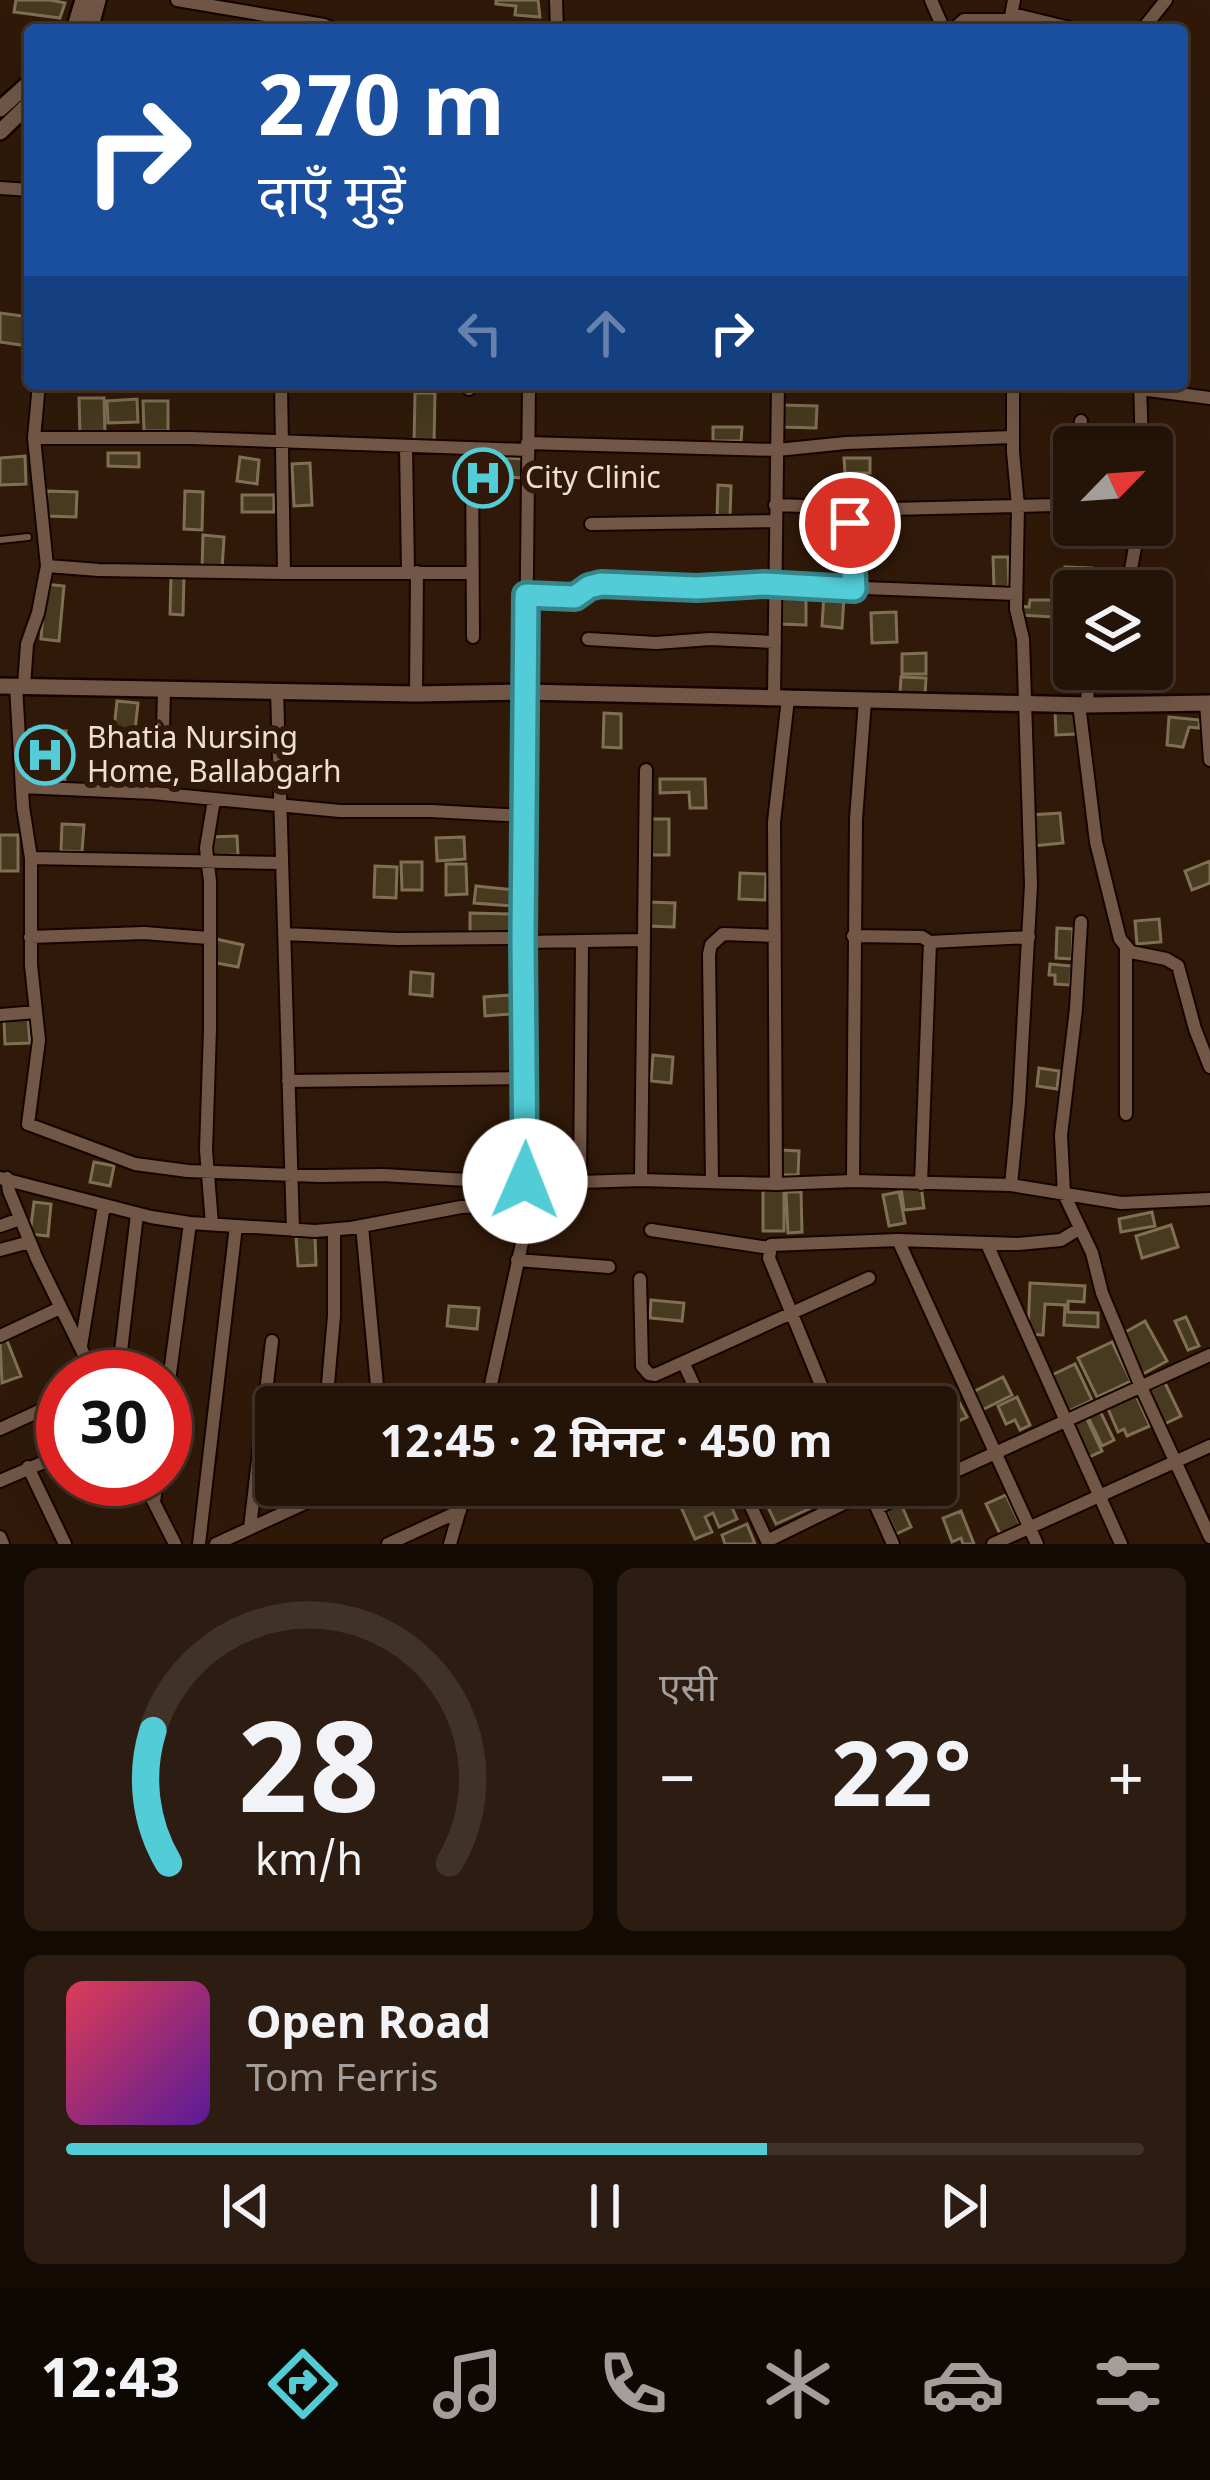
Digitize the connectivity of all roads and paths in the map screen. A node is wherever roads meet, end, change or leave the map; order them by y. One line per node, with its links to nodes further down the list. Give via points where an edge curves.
1 (177, 0): 4 (street)
2 (1166, 0): 7 (street)
3 (1013, 7): 5 (street, via 1005,21); 6 (street)
4 (318, 24)
5 (960, 24)
6 (1061, 24)
7 (1147, 24)
8 (24, 87): 9 (street)
9 (0, 109)
10 (24, 109): 11 (street)
11 (0, 132)
12 (38, 390): 24 (street)
13 (281, 390): 25 (street)
14 (529, 390): 27 (street)
15 (778, 390): 29 (street)
16 (1013, 390): 23 (street)
17 (1140, 390): 22 (street)
18 (1163, 390): 19 (street)
19 (1210, 398)
20 (1081, 421): 21 (street)
21 (1080, 426)
22 (1141, 426)
23 (1013, 437): 29 (street); 32 (street)
24 (34, 438): 25 (street); 38 (street)
25 (282, 442): 26 (street); 40 (street)
26 (406, 446): 28 (street); 39 (street)
27 (527, 447): 28 (street); 29 (street); 45 (street)
28 (472, 448): 41 (street)
29 (778, 450): 30 (street)
30 (775, 505): 33 (street); 34 (street)
31 (1053, 505): 32 (street)
32 (1018, 506): 33 (street); 44 (street)
33 (849, 507): 43 (street)
34 (775, 521): 35 (street); 42 (street)
35 (591, 524)
36 (28, 537): 37 (lane)
37 (0, 540)
38 (47, 566): 40 (street); 49 (street)
39 (412, 572): 40 (street); 41 (street); 54 (street)
40 (284, 573)
41 (473, 573): 46 (street)
42 (775, 584): 43 (street); 45 (street, via 601,584 575,597); 48 (street)
43 (854, 589): 44 (street)
44 (1016, 594): 57 (street)
45 (526, 595): 53 (street)
46 (473, 637)
47 (588, 638): 48 (street)
48 (776, 643): 55 (street)
49 (13, 686): 50 (street); 65 (street)
50 (164, 689): 52 (street); 60 (street)
51 (1085, 690): 59 (street)
52 (277, 691): 54 (street); 62 (street)
53 (526, 692): 54 (street); 55 (street); 68 (street)
54 (416, 694)
55 (781, 699): 56 (street); 74 (street)
56 (865, 701): 57 (street); 75 (street)
57 (1026, 702): 59 (street); 77 (street)
58 (1208, 703): 59 (street); 63 (street)
59 (1083, 704): 83 (street, via 1096,842)
60 (163, 731)
61 (198, 741): 62 (street)
62 (278, 742): 67 (street)
63 (1210, 760)
64 (646, 770): 80 (street)
65 (22, 787): 66 (street); 69 (street)
66 (214, 800): 67 (street); 70 (street)
67 (280, 805): 68 (street); 71 (street)
68 (526, 816): 79 (street)
69 (31, 858): 70 (street); 76 (street)
70 (207, 860): 71 (street); 78 (street)
71 (282, 863): 73 (street)
72 (1081, 922): 101 (street, via 1061,1136)
73 (284, 934): 79 (street); 88 (street)
74 (775, 936): 95 (street, via 723,934 709,954); 98 (street)
75 (853, 936): 82 (street); 96 (street)
76 (30, 937): 78 (street); 84 (street)
77 (1029, 937): 82 (street); 100 (street)
78 (208, 938): 90 (street)
79 (523, 940): 81 (street); 87 (street)
80 (644, 940): 81 (street); 93 (street)
81 (582, 941): 97 (street)
82 (930, 942): 99 (street)
83 (1126, 948): 86 (street, via 1178,966); 89 (street)
84 (36, 1012): 85 (street); 90 (street, via 28,1124 135,1164)
85 (0, 1015)
86 (1210, 1067)
87 (526, 1078): 88 (street); 94 (street)
88 (288, 1081): 91 (street)
89 (1126, 1114)
90 (208, 1171): 91 (street); 108 (street)
91 (291, 1174): 94 (street); 113 (street)
92 (3, 1178): 104 (street); 106 (street)
93 (640, 1180): 95 (street); 97 (street)
94 (525, 1181): 97 (street); 103 (street)
95 (712, 1181): 98 (street)
96 (853, 1181): 98 (street); 99 (street)
97 (580, 1183)
98 (776, 1184)
99 (921, 1184): 100 (street)
100 (1011, 1185): 101 (street)
101 (1064, 1194): 102 (street, via 1121,1203); 112 (street)
102 (1210, 1199)
103 (526, 1204): 111 (street); 121 (street)
104 (104, 1205): 105 (street); 129 (street)
105 (137, 1214): 107 (street); 131 (street)
106 (20, 1219): 109 (street); 117 (street)
107 (190, 1223): 108 (street); 132 (street)
108 (212, 1224): 110 (street)
109 (0, 1226)
110 (236, 1226): 113 (street); 166 (street)
111 (362, 1226): 114 (street); 136 (street)
112 (1079, 1229): 118 (street, via 1061,1240); 140 (street)
113 (293, 1230): 114 (street)
114 (334, 1230): 135 (street)
115 (651, 1230): 119 (street)
116 (898, 1240): 118 (street); 119 (street); 145 (street)
117 (30, 1242): 120 (street); 125 (street)
118 (986, 1244): 142 (street)
119 (769, 1248): 126 (street)
120 (0, 1250)
121 (518, 1261): 122 (street); 137 (street)
122 (609, 1267)
123 (869, 1278): 126 (street)
124 (640, 1279): 134 (street, via 642,1366 655,1375)
125 (60, 1308): 127 (street); 129 (street)
126 (791, 1316): 134 (street); 139 (street)
127 (0, 1336)
128 (272, 1341): 160 (street)
129 (80, 1347): 130 (street)
130 (81, 1350)
131 (121, 1350)
132 (173, 1350)
133 (1210, 1355): 140 (street)
134 (683, 1364): 138 (street)
135 (328, 1386)
136 (378, 1386)
137 (491, 1386)
138 (694, 1386)
139 (821, 1386)
140 (1142, 1387): 142 (street); 146 (street)
141 (36, 1412): 143 (street)
142 (1065, 1420): 145 (street); 151 (street)
143 (0, 1429)
144 (1210, 1446): 146 (street)
145 (994, 1452): 149 (street); 161 (street)
146 (1176, 1462): 151 (street); 162 (street)
147 (36, 1464): 148 (street)
148 (28, 1467): 150 (street); 164 (street)
149 (957, 1470)
150 (0, 1481)
151 (1100, 1496): 161 (street); 173 (street)
152 (155, 1506): 165 (street)
153 (288, 1506): 160 (street)
154 (461, 1506): 159 (street)
155 (751, 1506): 163 (street)
156 (834, 1506): 163 (street)
157 (881, 1506): 158 (street)
158 (877, 1508): 170 (street)
159 (460, 1511): 168 (street); 169 (street)
160 (250, 1528): 167 (street)
161 (1030, 1528): 171 (street); 172 (street)
162 (1209, 1541)
163 (768, 1542)
164 (65, 1544)
165 (175, 1544)
166 (199, 1544)
167 (216, 1544)
168 (388, 1544)
169 (450, 1544)
170 (893, 1544)
171 (993, 1544)
172 (1037, 1544)
173 (1121, 1544)

